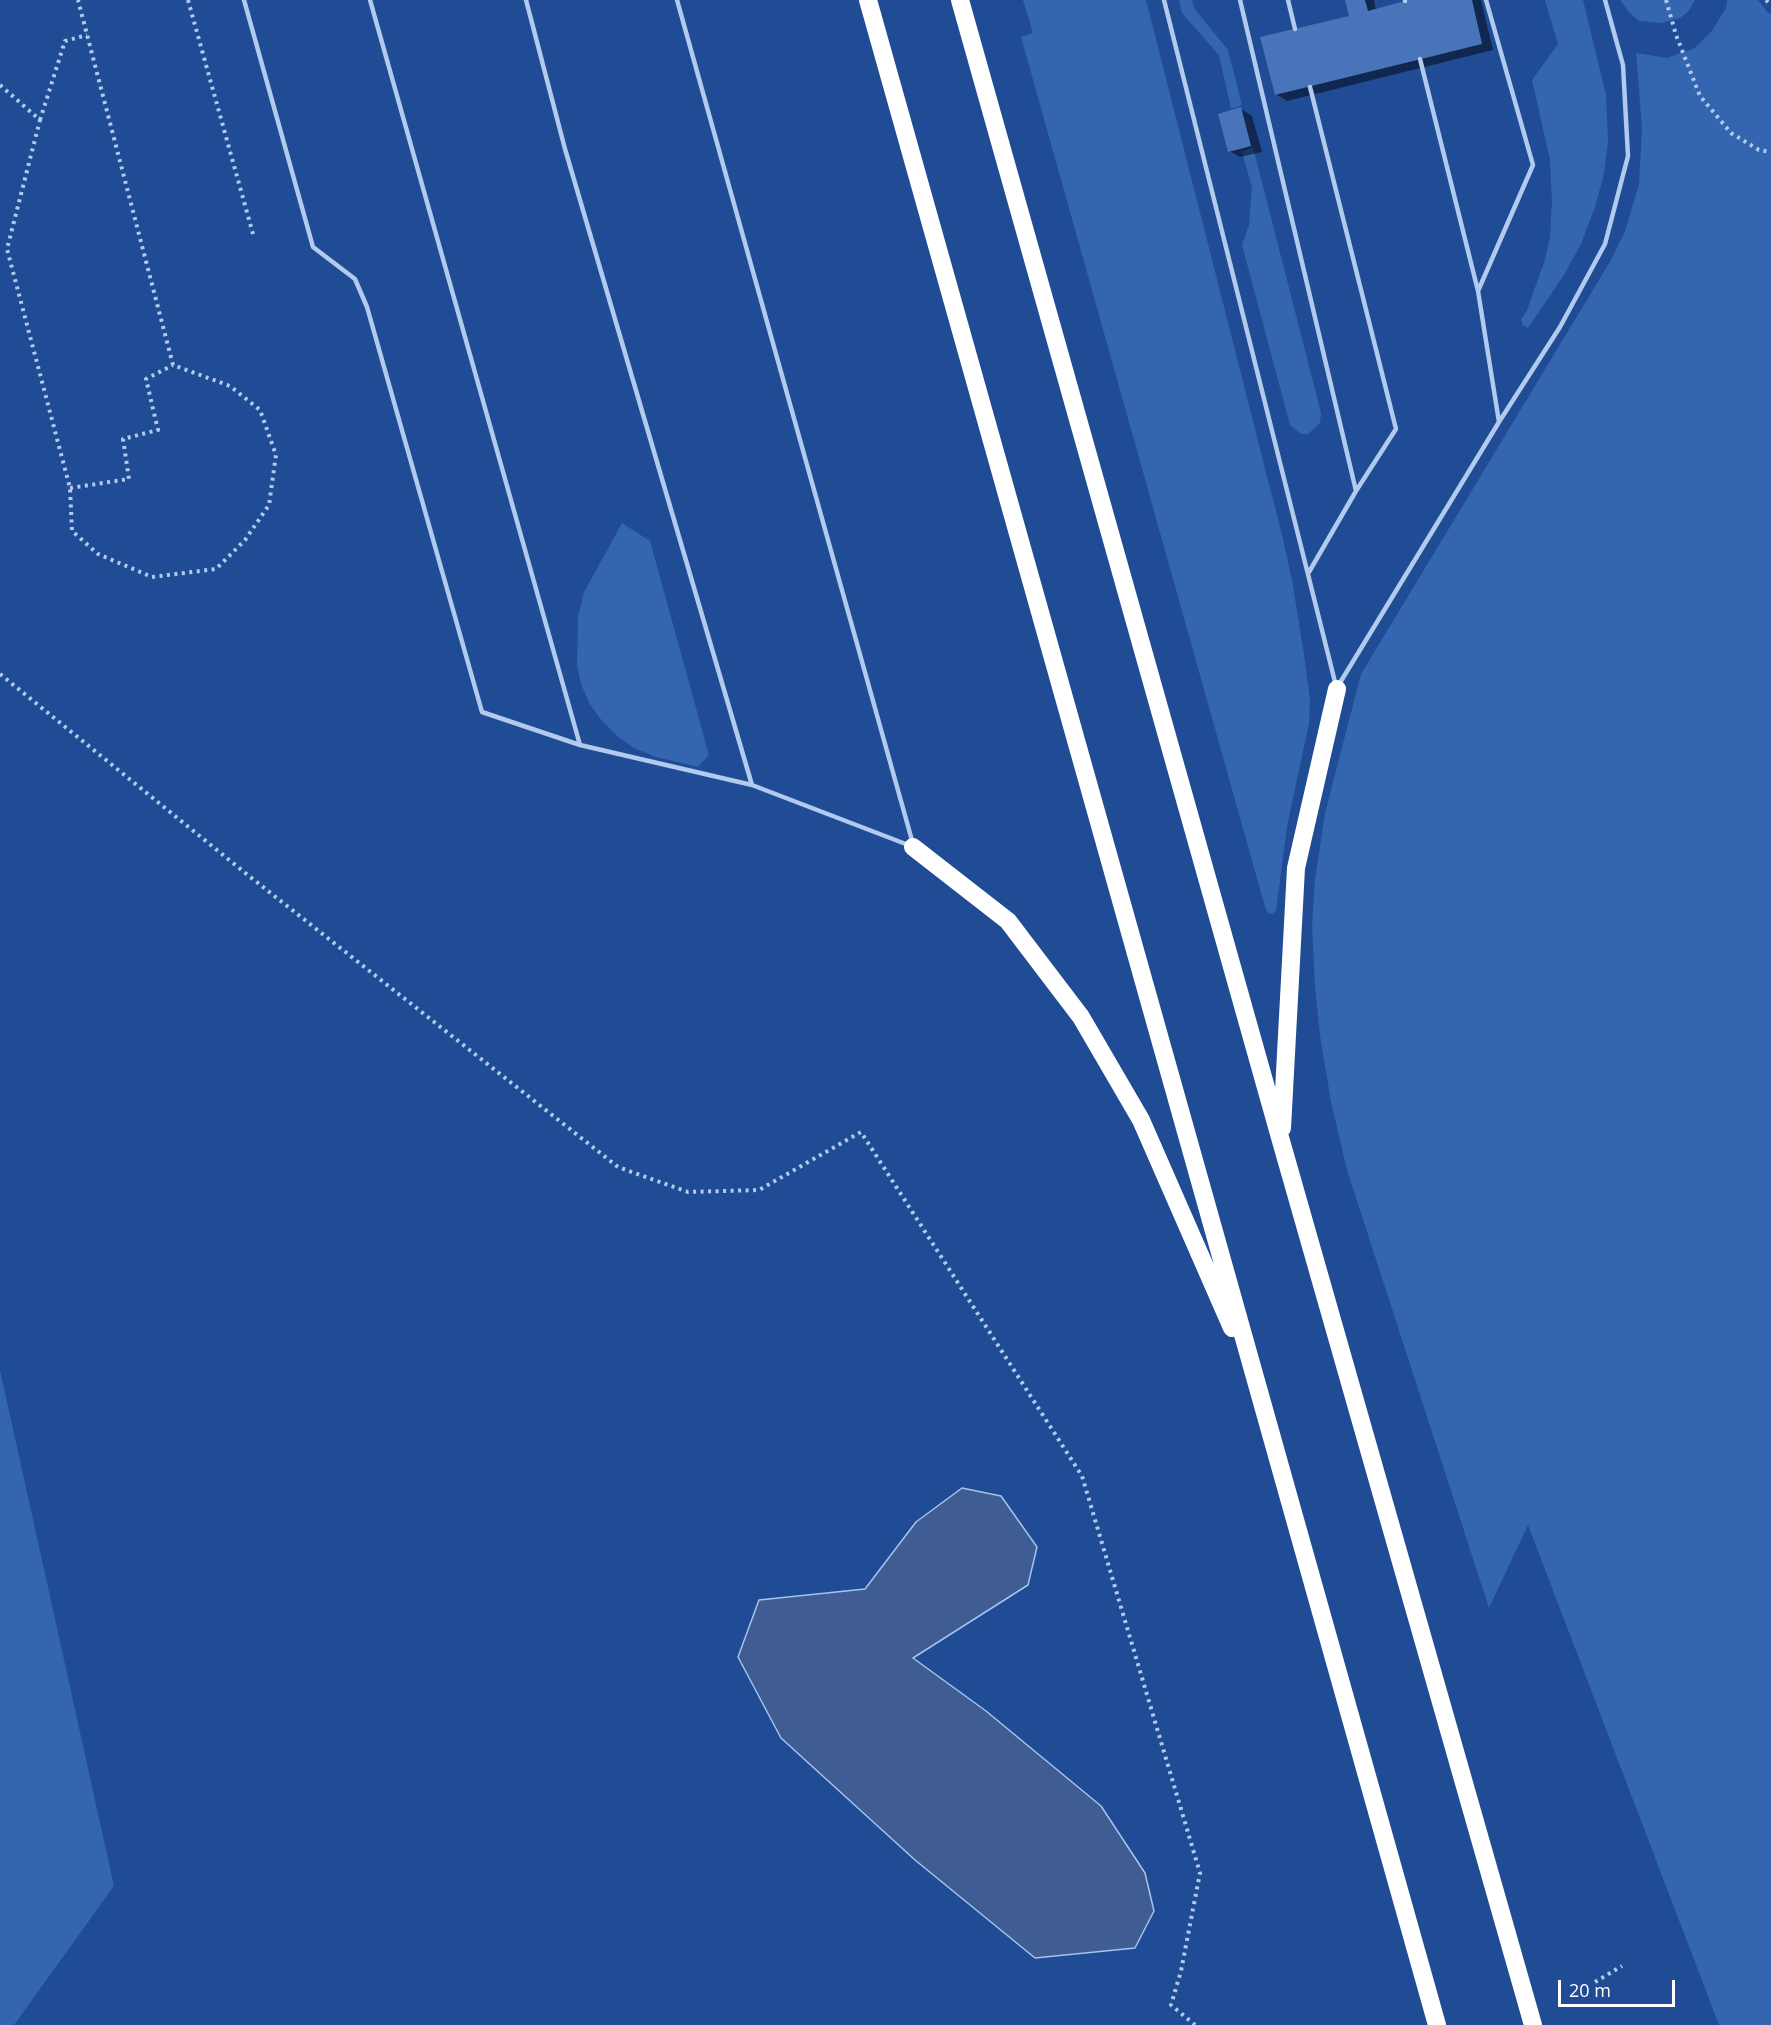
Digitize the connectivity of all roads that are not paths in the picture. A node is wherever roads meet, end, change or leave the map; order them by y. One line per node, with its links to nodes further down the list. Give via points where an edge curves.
1 (244, 0): 20 (lane, via 314,248 355,279 367,307 482,712)
2 (370, 0): 20 (lane)
3 (526, 0): 21 (lane, via 565,149)
4 (677, 0): 22 (lane)
5 (868, 0): 24 (highway)
6 (960, 0): 23 (highway)
7 (1164, 0): 18 (lane)
8 (1240, 0): 17 (lane)
9 (1288, 0): 12 (lane)
10 (1486, 0): 15 (lane, via 1533,165)
11 (1605, 0): 16 (lane, via 1623,65 1628,156 1605,244 1560,327)
12 (1295, 29)
13 (1420, 59): 15 (lane)
14 (1310, 87): 17 (lane, via 1396,429)
15 (1478, 291): 16 (lane)
16 (1499, 422): 19 (lane)
17 (1356, 491): 18 (lane)
18 (1309, 572): 19 (lane)
19 (1337, 689): 23 (highway, via 1296,868)
20 (580, 745): 21 (lane)
21 (752, 785): 22 (lane)
22 (913, 847): 24 (highway, via 1008,921 1081,1017 1141,1120)
23 (1281, 1141): 26 (highway)
24 (1260, 1390): 25 (highway)
25 (1437, 2025)
26 (1533, 2025)

